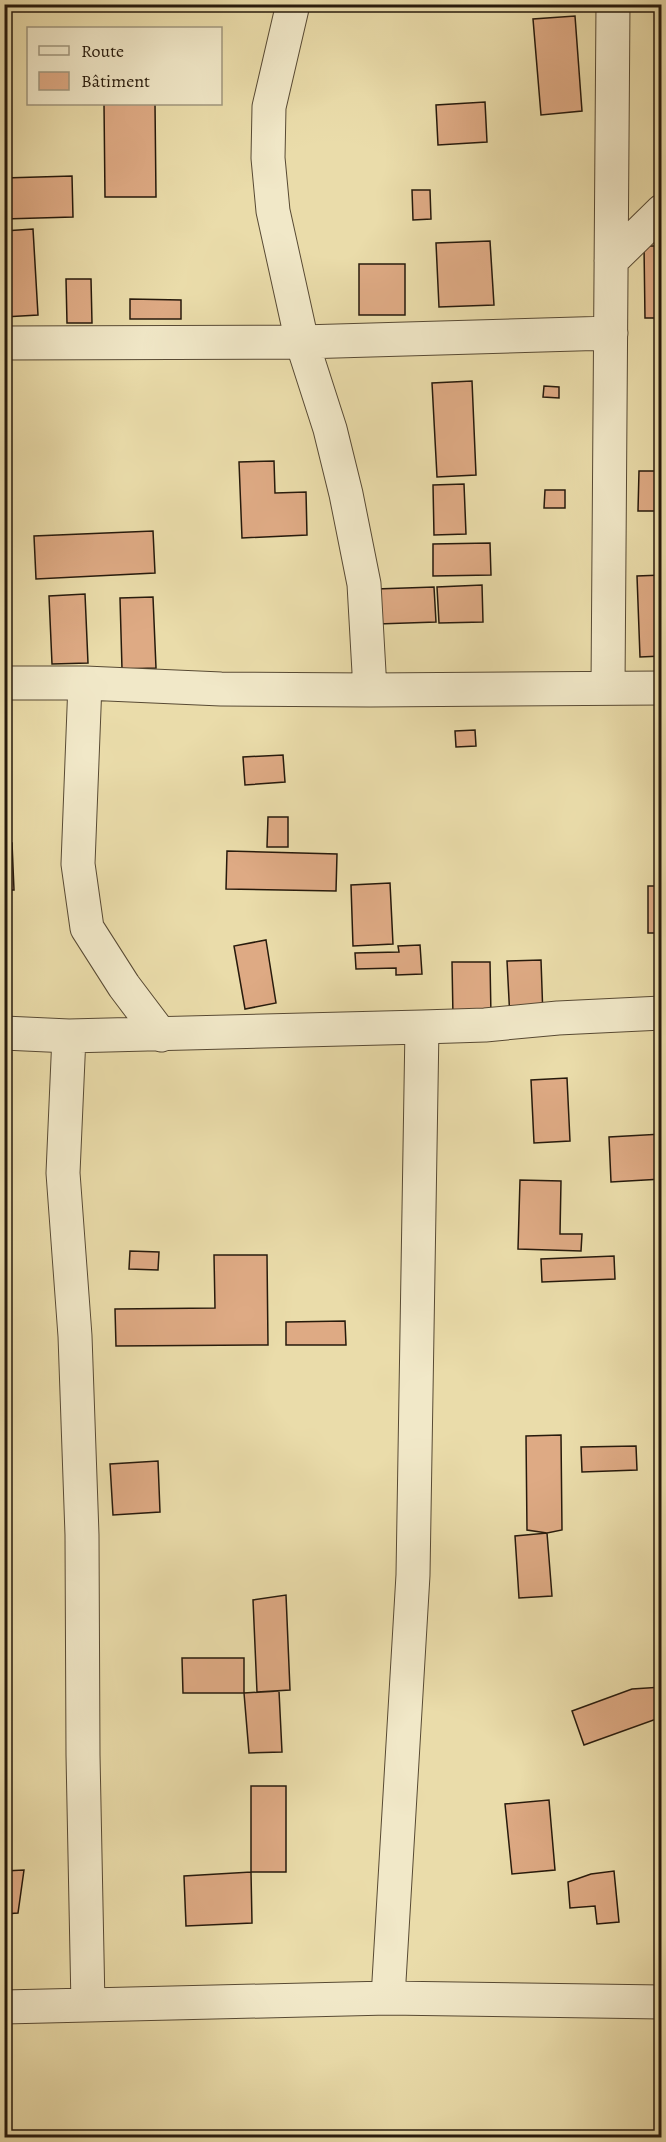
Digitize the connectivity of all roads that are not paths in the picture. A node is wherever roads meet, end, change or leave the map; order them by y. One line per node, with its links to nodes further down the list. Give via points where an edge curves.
1 (293, 4): 6 (street, via 269,107 268,158 273,211)
2 (612, 4): 4 (street)
3 (662, 211): 4 (street)
4 (611, 261): 5 (street)
5 (610, 333): 6 (street); 10 (street)
6 (302, 342): 7 (street); 12 (street, via 330,429 364,584)
7 (4, 343)
8 (4, 683): 9 (street)
9 (85, 683): 12 (street); 16 (street, via 78,864 87,928)
10 (608, 687): 11 (street); 12 (street)
11 (662, 688)
12 (370, 690)
13 (662, 1013): 14 (street)
14 (422, 1028): 16 (street); 18 (street, via 412,1575)
15 (4, 1032): 17 (street)
16 (161, 1035): 17 (street)
17 (69, 1036): 20 (street, via 63,1173 75,1336 82,1534)
18 (388, 1998): 19 (street); 20 (street)
19 (662, 2002)
20 (88, 2005): 21 (street)
21 (4, 2007)

